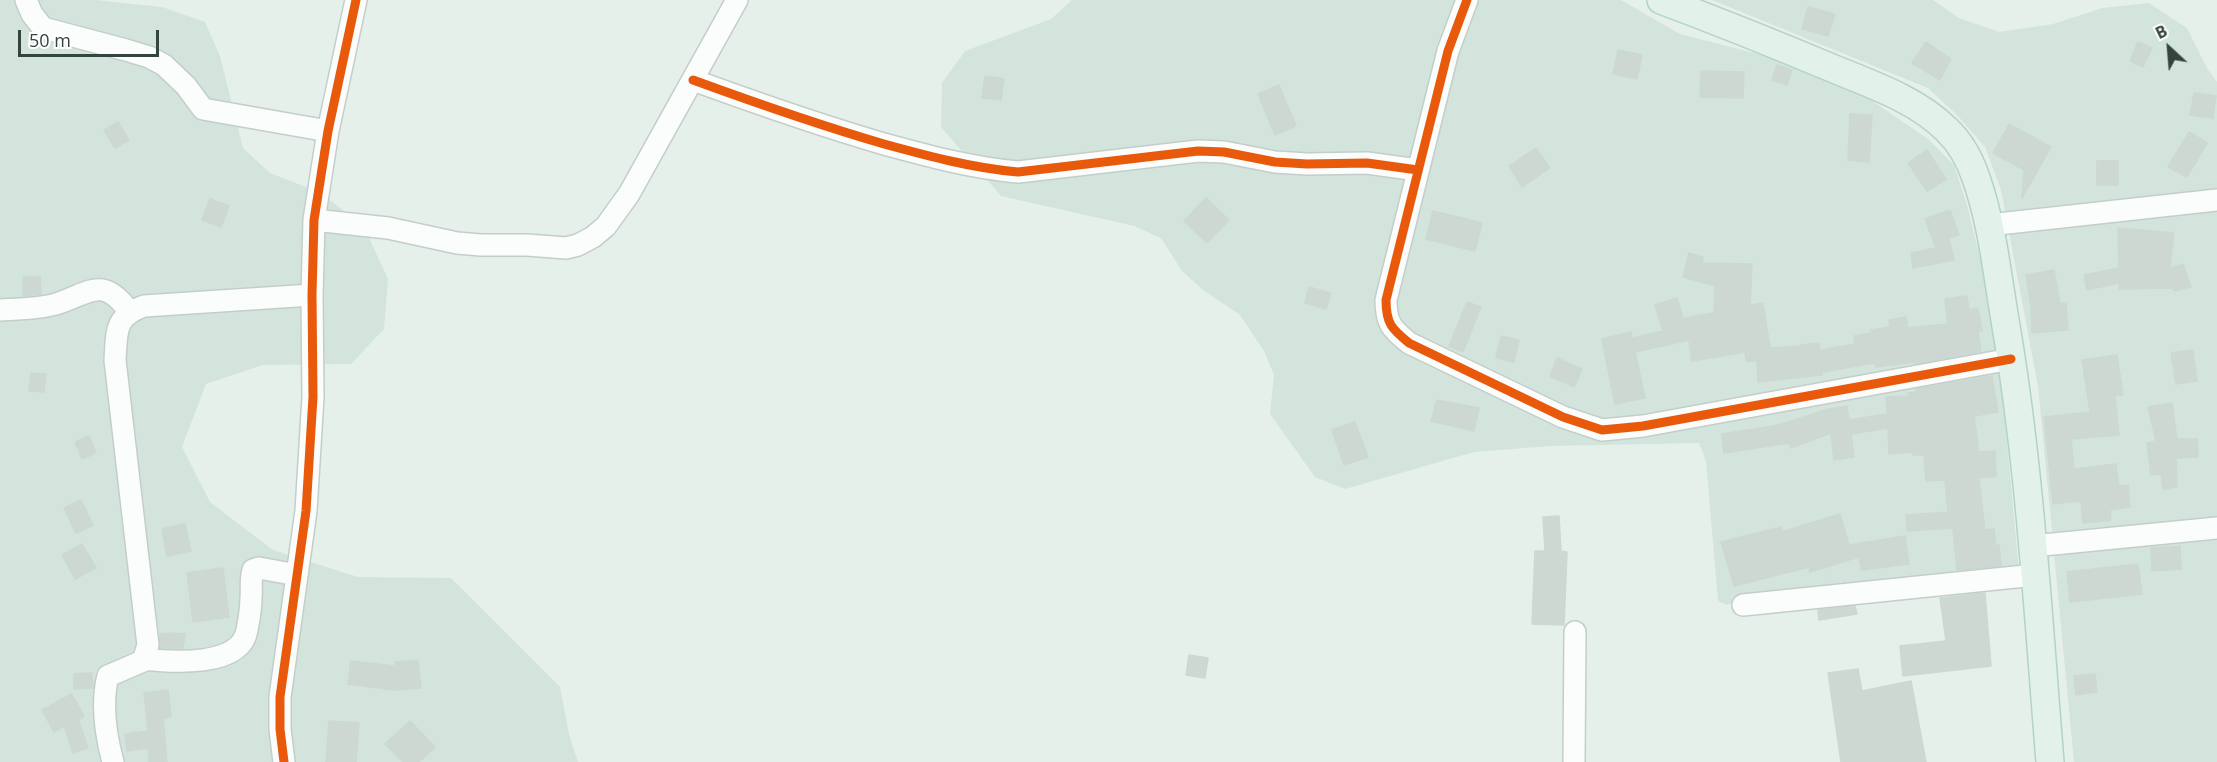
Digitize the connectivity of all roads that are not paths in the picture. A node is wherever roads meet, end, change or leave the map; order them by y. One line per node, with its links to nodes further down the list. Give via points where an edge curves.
1 (26, 0): 7 (street, via 43,28 149,57 164,65 202,109)
2 (356, 0): 7 (street)
3 (737, 0): 6 (street)
4 (1467, 0): 8 (street, via 1448,51)
5 (1661, 0): 11 (main road, via 1867,83 1936,119 1966,155)
6 (693, 80): 8 (street, via 811,123 989,169 1018,172 1198,151 1275,162 1367,163); 10 (street, via 630,194 606,226 578,245 566,248 457,243 388,228)
7 (328, 131): 10 (street)
8 (1418, 170): 15 (street, via 1386,300 1386,316 1393,329 1419,348 1563,417 1602,430 1643,426)
9 (2217, 200): 11 (street)
10 (314, 220): 12 (street)
11 (1989, 225): 15 (main road)
12 (312, 295): 14 (street, via 144,306); 18 (street, via 313,397 306,511)
13 (0, 310): 14 (street, via 56,304 92,290 111,292)
14 (129, 312): 22 (street, via 120,322 115,360 148,645)
15 (2012, 358): 17 (main road)
16 (2217, 528): 17 (street)
17 (2033, 546): 19 (main road)
18 (297, 575): 22 (street, via 253,570 247,634 230,651 186,663); 24 (street, via 280,697)
19 (2035, 575): 20 (street); 26 (main road)
20 (1743, 605)
21 (1575, 632): 25 (street)
22 (144, 659): 23 (street, via 108,676 106,728)
23 (112, 762)
24 (284, 762)
25 (1574, 762)
26 (2050, 762)

